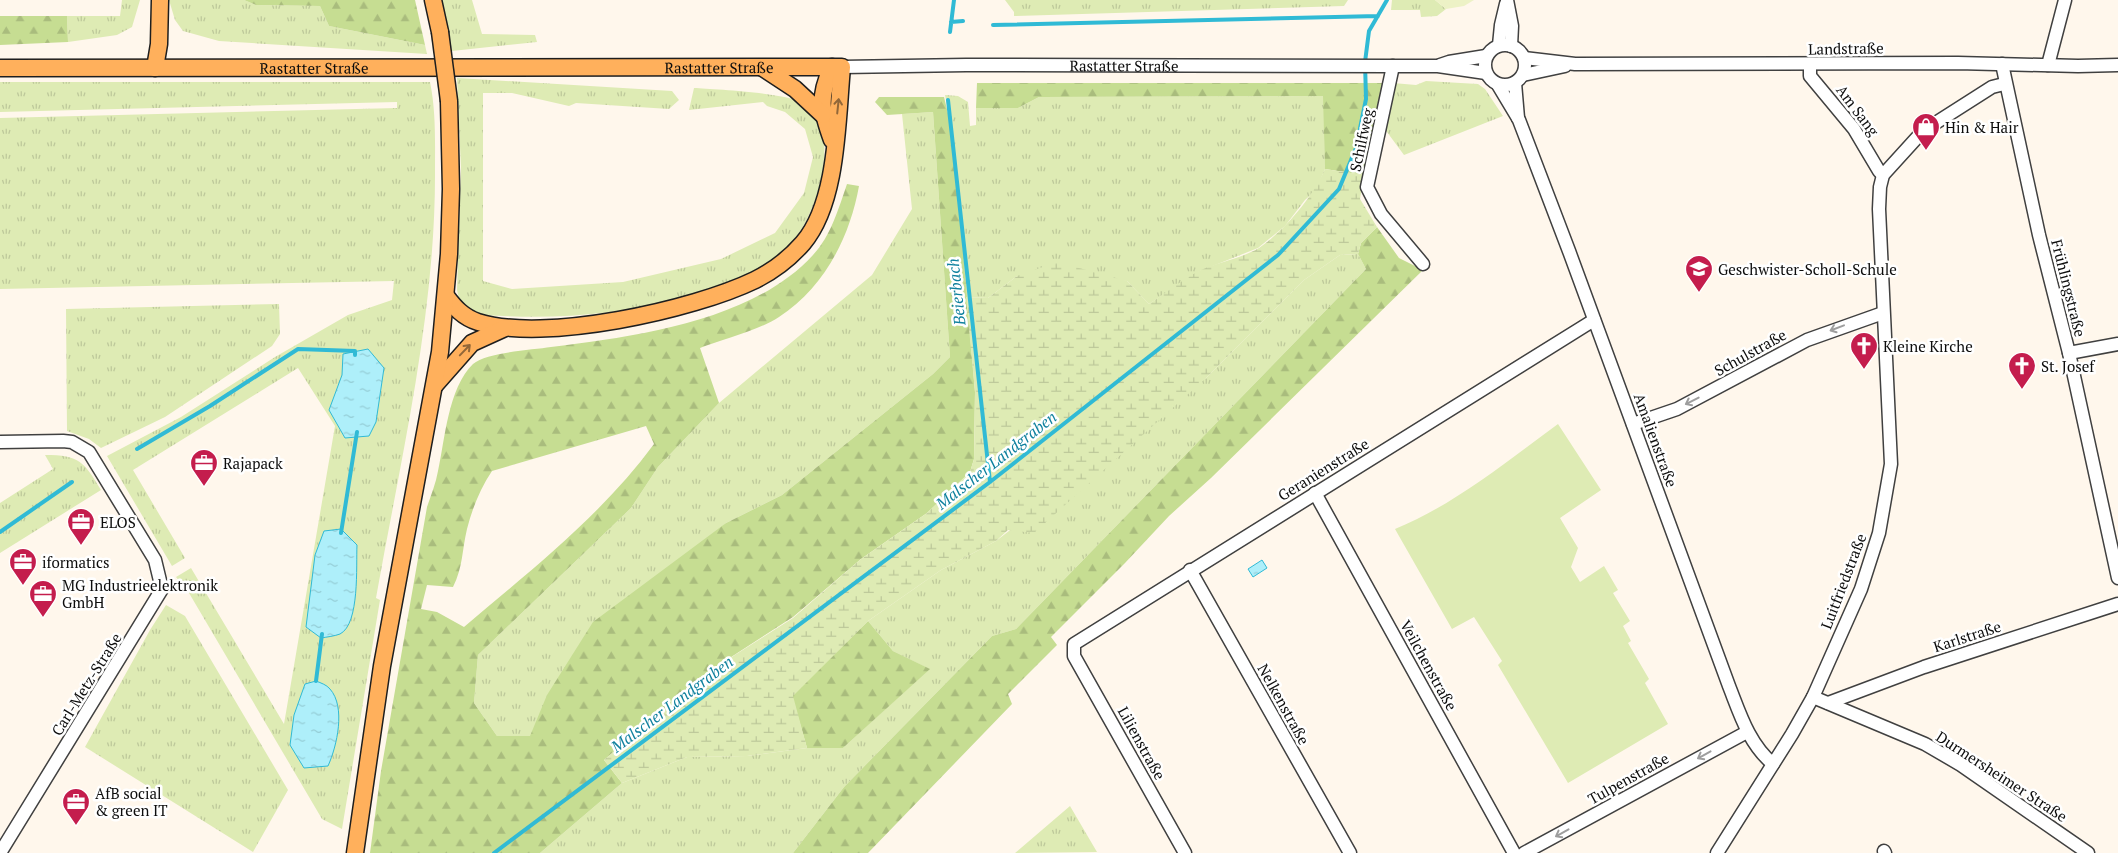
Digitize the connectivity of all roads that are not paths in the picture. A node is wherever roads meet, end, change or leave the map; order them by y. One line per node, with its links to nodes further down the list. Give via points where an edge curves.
1 (160, 0): 17 (main road)
2 (433, 0): 28 (main road, bridge, via 449,101 451,189)
3 (2065, 0): 14 (street)
4 (1507, 1): 5 (street, via 1512,26)
5 (1505, 46): 6 (street); 7 (street, via 1517,48)
6 (1486, 56): 13 (street, Rastatter Straße); 19 (street)
7 (1524, 58): 8 (street, Landstraße); 20 (street)
8 (1575, 64): 10 (street, Landstraße); 20 (street, Landstraße)
9 (2002, 64): 10 (street, Landstraße); 14 (street, Landstraße); 21 (street, Frühlingstraße)
10 (1810, 65): 26 (street, Am Sang, via 1810,76 1854,129)
11 (2118, 65): 14 (street, Landstraße)
12 (1392, 66): 13 (street, Rastatter Straße); 15 (street, Rastatter Straße); 27 (street, Schilfweg, via 1367,187 1381,214)
13 (1438, 66): 19 (street, Rastatter Straße)
14 (2048, 66)
15 (837, 67): 18 (main road, Rastatter Straße); 23 (main road, via 824,85); 25 (main road, one-way to 15)
16 (0, 68): 17 (main road, Rastatter Straße)
17 (155, 68): 18 (main road, Rastatter Straße)
18 (763, 68): 23 (main road, via 795,89)
19 (1486, 73): 22 (street)
20 (1519, 79): 22 (street); 24 (street, Amalienstraße)
21 (2004, 84): 26 (street, via 1992,87 1923,132); 33 (street, Frühlingstraße)
22 (1498, 85): 24 (street, Amalienstraße)
23 (823, 115): 25 (main road)
24 (1519, 120): 30 (street, Amalienstraße)
25 (834, 144): 31 (main road, via 831,177 821,211 804,241 782,263 757,279 719,296 620,320)
26 (1883, 175): 29 (street, Luitfriedstraße, via 1879,210)
27 (1423, 264)
28 (446, 296): 31 (main road, via 457,311 470,318); 34 (main road)
29 (1883, 313): 35 (street, Schulstraße, one-way to 35, via 1807,340 1677,409); 42 (street, Luitfriedstraße, via 1891,464 1880,533 1861,589)
30 (1594, 320): 35 (street, Amalienstraße); 37 (street, Geranienstraße)
31 (506, 328): 34 (main road, one-way to 31, via 472,343)
32 (2118, 344): 33 (street)
33 (2070, 353): 39 (street, Frühlingstraße)
34 (435, 384): 47 (main road, via 382,666)
35 (1633, 424): 44 (street, Amalienstraße)
36 (0, 442): 46 (street, Carl-Metz-Straße, via 72,442 89,452 155,560 162,589)
37 (1315, 493): 38 (street, Geranienstraße); 50 (street, Veilchenstraße)
38 (1190, 570): 41 (street, Geranienstraße, via 1079,639); 49 (street, Nelkenstraße)
39 (2118, 578)
40 (2118, 604): 43 (street, Karlstraße, via 1924,667)
41 (1072, 648): 48 (street, Lilienstraße)
42 (1813, 697): 43 (street, Durmersheimer Straße); 45 (street, Luitfriedstraße)
43 (1828, 703): 53 (street, Durmersheimer Straße, via 1932,748)
44 (1747, 732): 45 (street, Amalienstraße, via 1759,751); 51 (street, Tulpenstraße, one-way to 51)
45 (1773, 764): 52 (street, Luitfriedstraße)
46 (0, 853)
47 (355, 853)
48 (1184, 853)
49 (1350, 853)
50 (1514, 853)
51 (1524, 853)
52 (1717, 853)
53 (2088, 853)

